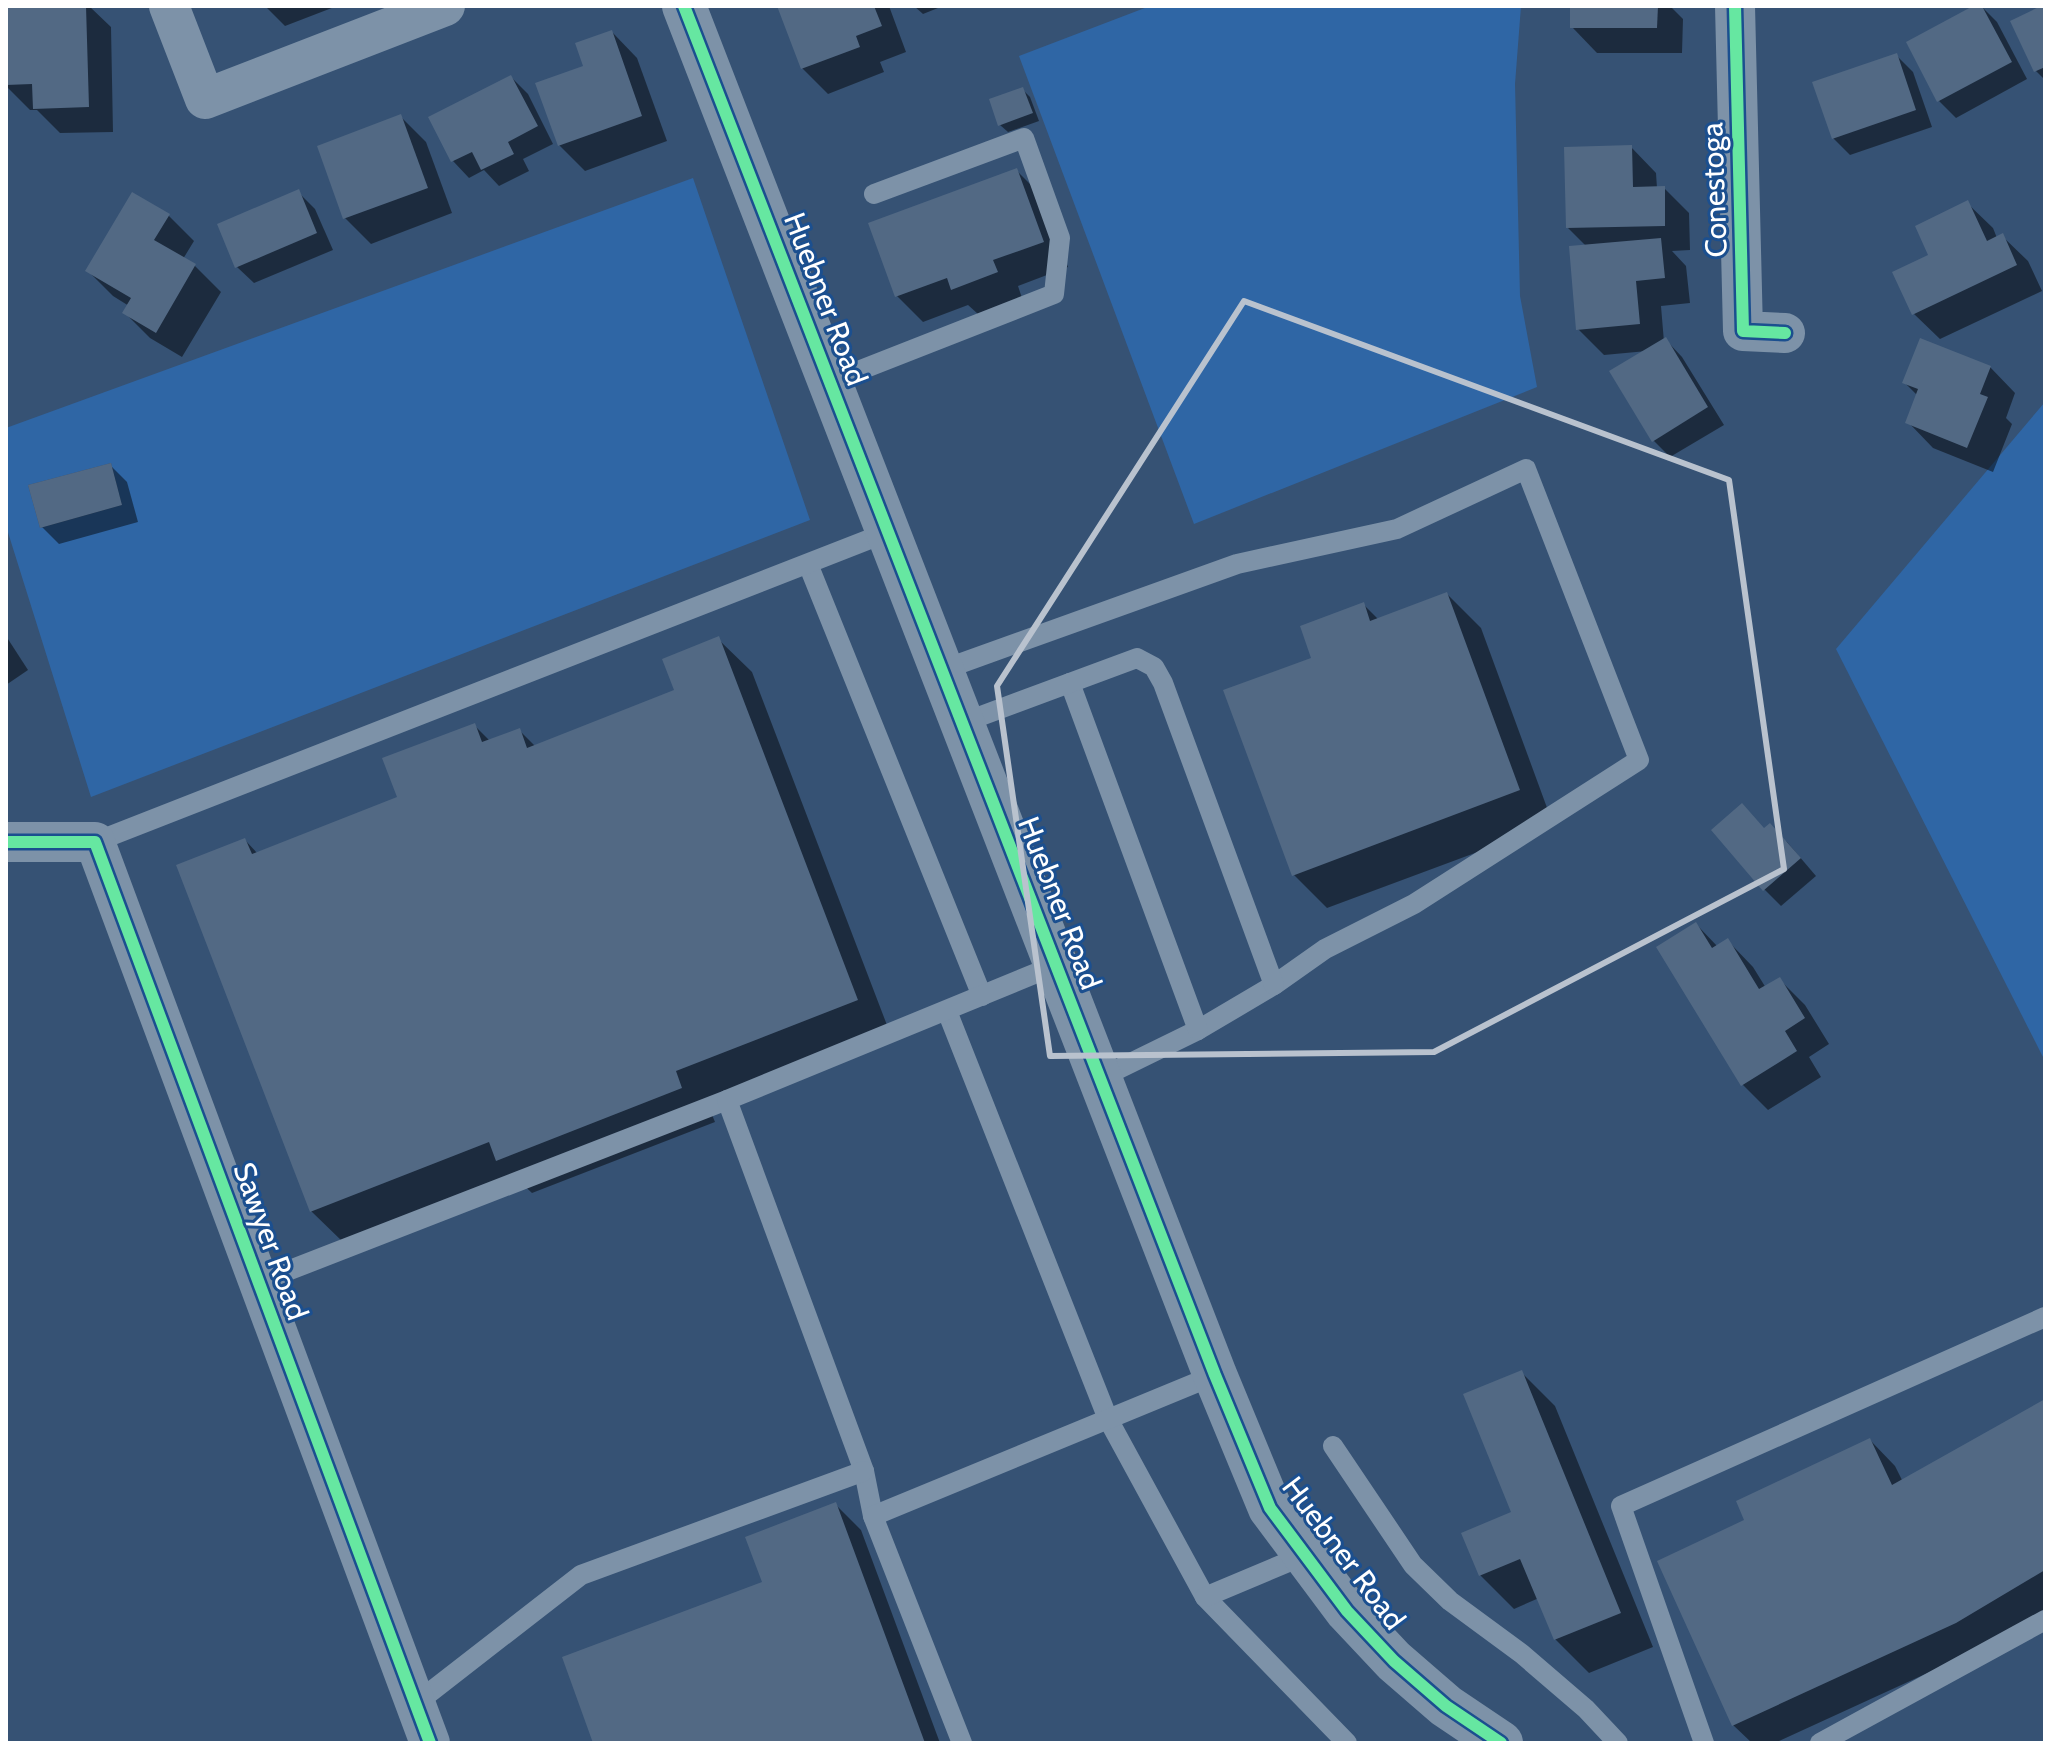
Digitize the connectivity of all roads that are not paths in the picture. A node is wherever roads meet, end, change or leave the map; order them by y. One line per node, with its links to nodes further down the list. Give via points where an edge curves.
1 (169, 6): 2 (street, via 205,99)
2 (445, 6)
3 (684, 6): 7 (street, Huebner Road)
4 (1737, 7): 6 (street, Conestoga, via 1743,331)
5 (874, 194): 7 (lane, via 1024,138 1060,238 1054,294)
6 (1785, 333)
7 (830, 382): 8 (street, Huebner Road)
8 (888, 532): 9 (lane); 10 (street, Huebner Road)
9 (808, 564): 14 (lane); 17 (lane)
10 (942, 670): 12 (street, Huebner Road); 16 (lane, via 1237,564 1397,529 1526,469 1639,760 1414,904 1325,949)
11 (1070, 683): 12 (lane); 16 (lane, via 1137,658 1154,667); 19 (lane)
12 (962, 723): 15 (street, Huebner Road)
13 (6, 842): 14 (street)
14 (95, 842): 22 (street, Sawyer Road)
15 (1056, 965): 17 (lane); 20 (street, Huebner Road)
16 (1274, 985): 19 (lane)
17 (982, 996): 18 (lane)
18 (947, 1011): 21 (lane); 25 (lane)
19 (1198, 1030): 20 (lane)
20 (1100, 1078): 24 (street, Huebner Road)
21 (727, 1100): 22 (lane); 27 (lane)
22 (259, 1282): 32 (street, Sawyer Road)
23 (2045, 1317): 38 (lane, via 1621,1506)
24 (1215, 1375): 25 (lane); 29 (street, Huebner Road, via 1270,1508)
25 (1108, 1419): 28 (lane); 30 (lane)
26 (1333, 1446): 37 (lane, via 1413,1565 1586,1709)
27 (864, 1471): 28 (lane); 32 (lane, via 581,1575)
28 (873, 1516): 34 (lane)
29 (1305, 1555): 30 (lane); 36 (street, Huebner Road, via 1394,1661 1446,1706)
30 (1205, 1597): 35 (lane)
31 (2045, 1620): 39 (lane)
32 (415, 1704): 33 (street, Sawyer Road)
33 (430, 1743)
34 (962, 1743)
35 (1347, 1743)
36 (1501, 1743)
37 (1618, 1743)
38 (1704, 1743)
39 (1820, 1743)

